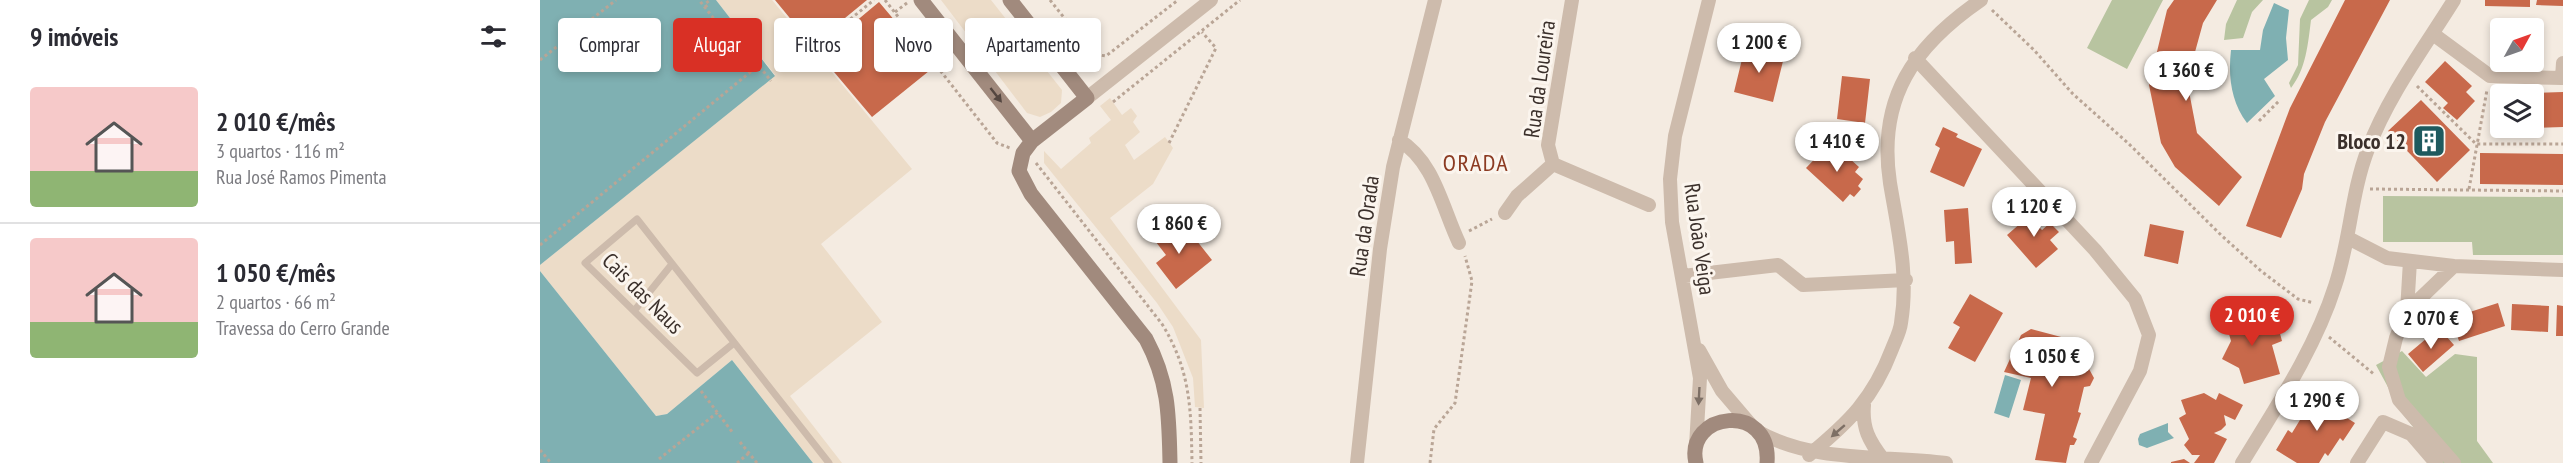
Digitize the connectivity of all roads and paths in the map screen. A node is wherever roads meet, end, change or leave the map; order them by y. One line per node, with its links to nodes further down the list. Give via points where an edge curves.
1 (616, 0): 25 (path)
2 (699, 0): 18 (path)
3 (706, 0): 18 (path, via 709,4)
4 (874, 0): 21 (path)
5 (885, 0): 19 (path)
6 (910, 0): 19 (path)
7 (921, 0): 40 (street, one-way to 40)
8 (1010, 0): 32 (street)
9 (1050, 0): 10 (path, via 1093,54 1106,56)
10 (1178, 0)
11 (1211, 0): 32 (street)
12 (1240, 0): 22 (path)
13 (1435, 0): 36 (street, Rua da Orada)
14 (1572, 0): 41 (street, Rua da Loureira, via 1548,145)
15 (1709, 0): 54 (street, Rua João Veiga, via 1675,136 1670,179 1672,222)
16 (2454, 0): 23 (street)
17 (1985, 4): 24 (street, via 1950,22); 56 (path, via 2073,94 2261,271 2298,299)
18 (705, 7): 20 (path)
19 (895, 12): 40 (path, via 997,143)
20 (714, 18)
21 (852, 18)
22 (1202, 32): 34 (path); 37 (path, via 1216,48)
23 (2433, 34): 29 (street); 30 (street)
24 (1916, 58): 55 (street, via 1895,97 1888,143 1890,182); 88 (street, via 2095,250 2135,299 2150,335 2140,371)
25 (540, 60)
26 (2563, 63): 29 (street, via 2562,78)
27 (762, 70): 31 (path)
28 (750, 72): 49 (path)
29 (2490, 76): 38 (path)
30 (2407, 77): 38 (path); 42 (street, via 2368,149)
31 (771, 81)
32 (1088, 98): 40 (street)
33 (2280, 100): 35 (path)
34 (1113, 102)
35 (2259, 121)
36 (1399, 140): 48 (street, via 1413,148 1425,163); 83 (street, Rua da Orada, via 1380,249)
37 (1169, 143)
38 (2476, 144): 39 (path); 43 (path)
39 (2563, 144)
40 (1028, 147): 81 (street, via 1019,171 1031,194 1146,339 1159,363 1169,405)
41 (1553, 164): 45 (street, Rua da Loureira); 46 (street, Rua da Loureira, via 1517,196)
42 (2357, 189): 43 (path); 47 (street)
43 (2469, 190): 44 (path)
44 (2563, 191)
45 (1649, 205)
46 (1505, 213): 48 (path)
47 (2348, 238): 50 (street, via 2387,258); 56 (street)
48 (1458, 240): 84 (path, via 1472,281 1455,403 1434,429)
49 (540, 245)
50 (2410, 261): 52 (street); 58 (street)
51 (672, 264): 57 (lane); 57 (lane, Cais das Naus, via 637,219 585,263); 60 (lane, Cais das Naus)
52 (2454, 266): 53 (street); 58 (street)
53 (2563, 270)
54 (1683, 276): 55 (street, via 1778,264 1803,285); 61 (street, Rua João Veiga)
55 (1906, 280): 64 (street, via 1901,326 1885,368)
56 (2327, 307): 59 (street)
57 (634, 311): 60 (lane, Cais das Naus, via 697,373)
58 (2407, 311): 92 (street, via 2389,367 2399,400)
59 (2319, 328): 62 (path); 89 (street)
60 (734, 343): 80 (lane, Cais das Naus)
61 (1696, 344): 67 (street, via 1722,391); 73 (street, one-way to 73, via 1700,378)
62 (2373, 373)
63 (701, 391): 66 (path)
64 (1864, 405): 72 (street, one-way to 72); 76 (street, via 1865,433)
65 (1200, 408): 82 (path)
66 (718, 412): 68 (path); 74 (path)
67 (1755, 428): 72 (street, via 1789,451); 73 (street, via 1732,419 1713,424 1700,438); 85 (street, via 1765,442)
68 (733, 433)
69 (740, 442): 71 (path)
70 (540, 450): 77 (path)
71 (749, 453): 78 (path); 79 (path)
72 (1809, 455): 75 (street)
73 (1695, 458)
74 (659, 459)
75 (1845, 460): 76 (street); 86 (street)
76 (1891, 461): 87 (street)
77 (551, 463)
78 (737, 463)
79 (757, 463)
80 (829, 463)
81 (1170, 463)
82 (1202, 463)
83 (1357, 463)
84 (1430, 463)
85 (1767, 463)
86 (1829, 463)
87 (1939, 463)
88 (2091, 463)
89 (2242, 463)
90 (2357, 463): 91 (street, via 2383,422 2411,434)
91 (2436, 463)
92 (2454, 463)

